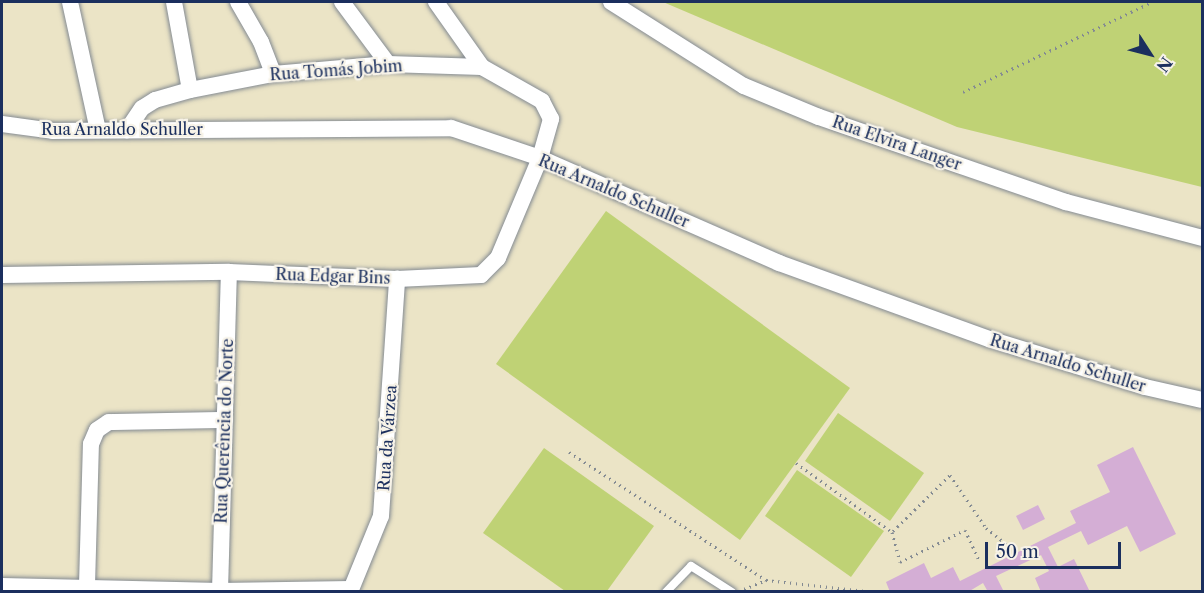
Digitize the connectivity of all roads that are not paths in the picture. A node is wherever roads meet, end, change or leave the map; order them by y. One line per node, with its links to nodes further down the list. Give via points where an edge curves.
1 (70, 2): 13 (street)
2 (174, 2): 10 (street)
3 (238, 2): 9 (street, via 261,42)
4 (342, 2): 7 (street)
5 (436, 2): 8 (street)
6 (611, 2): 16 (street, Rua Elvira Langer, via 744,86 819,117 1066,202)
7 (388, 64): 8 (street, Rua Tomás Jobim); 9 (street, Rua Tomás Jobim)
8 (482, 67): 11 (street, Rua Tomás Jobim, via 542,101)
9 (273, 74): 10 (street, Rua Tomás Jobim)
10 (190, 90): 14 (street, Rua Tomás Jobim, via 142,108)
11 (549, 109): 15 (street, Rua Edgar Bins, via 551,119)
12 (2, 124): 13 (street, Rua Arnaldo Schuller)
13 (98, 130): 14 (street, Rua Arnaldo Schuller)
14 (127, 130): 15 (street, Rua Arnaldo Schuller, via 430,126 451,128)
15 (540, 158): 19 (street, Rua Edgar Bins, via 491,269 480,274); 20 (street, Rua Arnaldo Schuller, via 801,271 989,339 1144,387)
16 (1203, 238)
17 (229, 272): 18 (street, Rua Edgar Bins); 19 (street, Rua Edgar Bins); 21 (street, Rua Querência do Norte)
18 (2, 275)
19 (397, 279): 24 (street, Rua da Várzea, via 381,516)
20 (1203, 400)
21 (225, 420): 22 (street, via 109,423 97,430 91,444); 25 (street, Rua Querência do Norte)
22 (87, 585): 23 (street); 25 (street)
23 (2, 586)
24 (350, 590): 25 (street)
25 (220, 591)
26 (666, 591): 27 (lane, via 691,566)
27 (732, 591)

